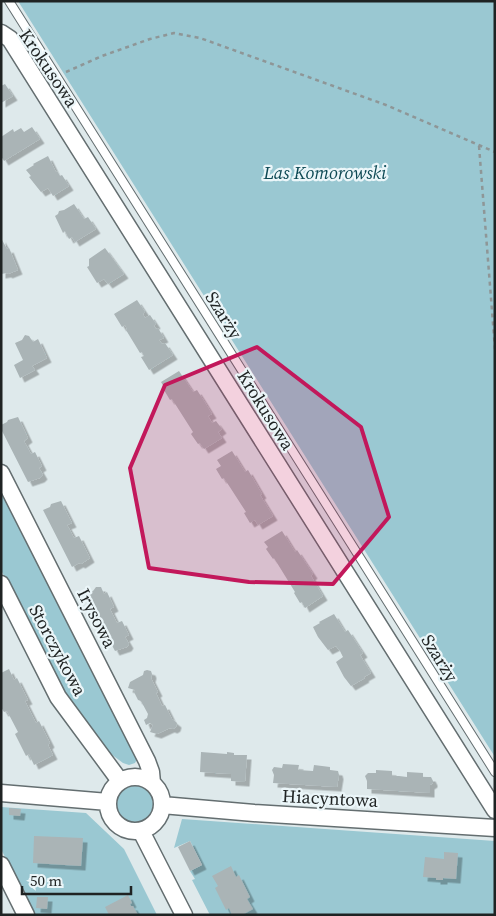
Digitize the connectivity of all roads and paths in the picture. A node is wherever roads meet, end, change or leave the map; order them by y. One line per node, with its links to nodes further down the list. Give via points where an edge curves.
1 (9, 1): 3 (lane, Szarży)
2 (1, 33): 15 (street, Krokusowa, via 10,40)
3 (55, 76): 4 (path, via 122,49 174,33 200,38 386,105); 9 (lane, Szarży)
4 (479, 146): 5 (path); 6 (path)
5 (495, 152)
6 (495, 349)
7 (1, 473): 11 (street, Irysowa, via 147,761)
8 (1, 584): 10 (street, Storczykowa, via 58,697)
9 (495, 772)
10 (120, 781): 11 (street, via 136,777); 13 (street, via 111,790)
11 (152, 783): 14 (street, via 160,792)
12 (1, 793): 13 (street)
13 (108, 802): 17 (street, via 110,817 117,825 131,832)
14 (162, 805): 16 (street, Hiacyntowa); 17 (street, via 156,822)
15 (495, 810)
16 (495, 828)
17 (141, 831): 20 (street)
18 (1, 865): 19 (street)
19 (26, 915)
20 (184, 915)

